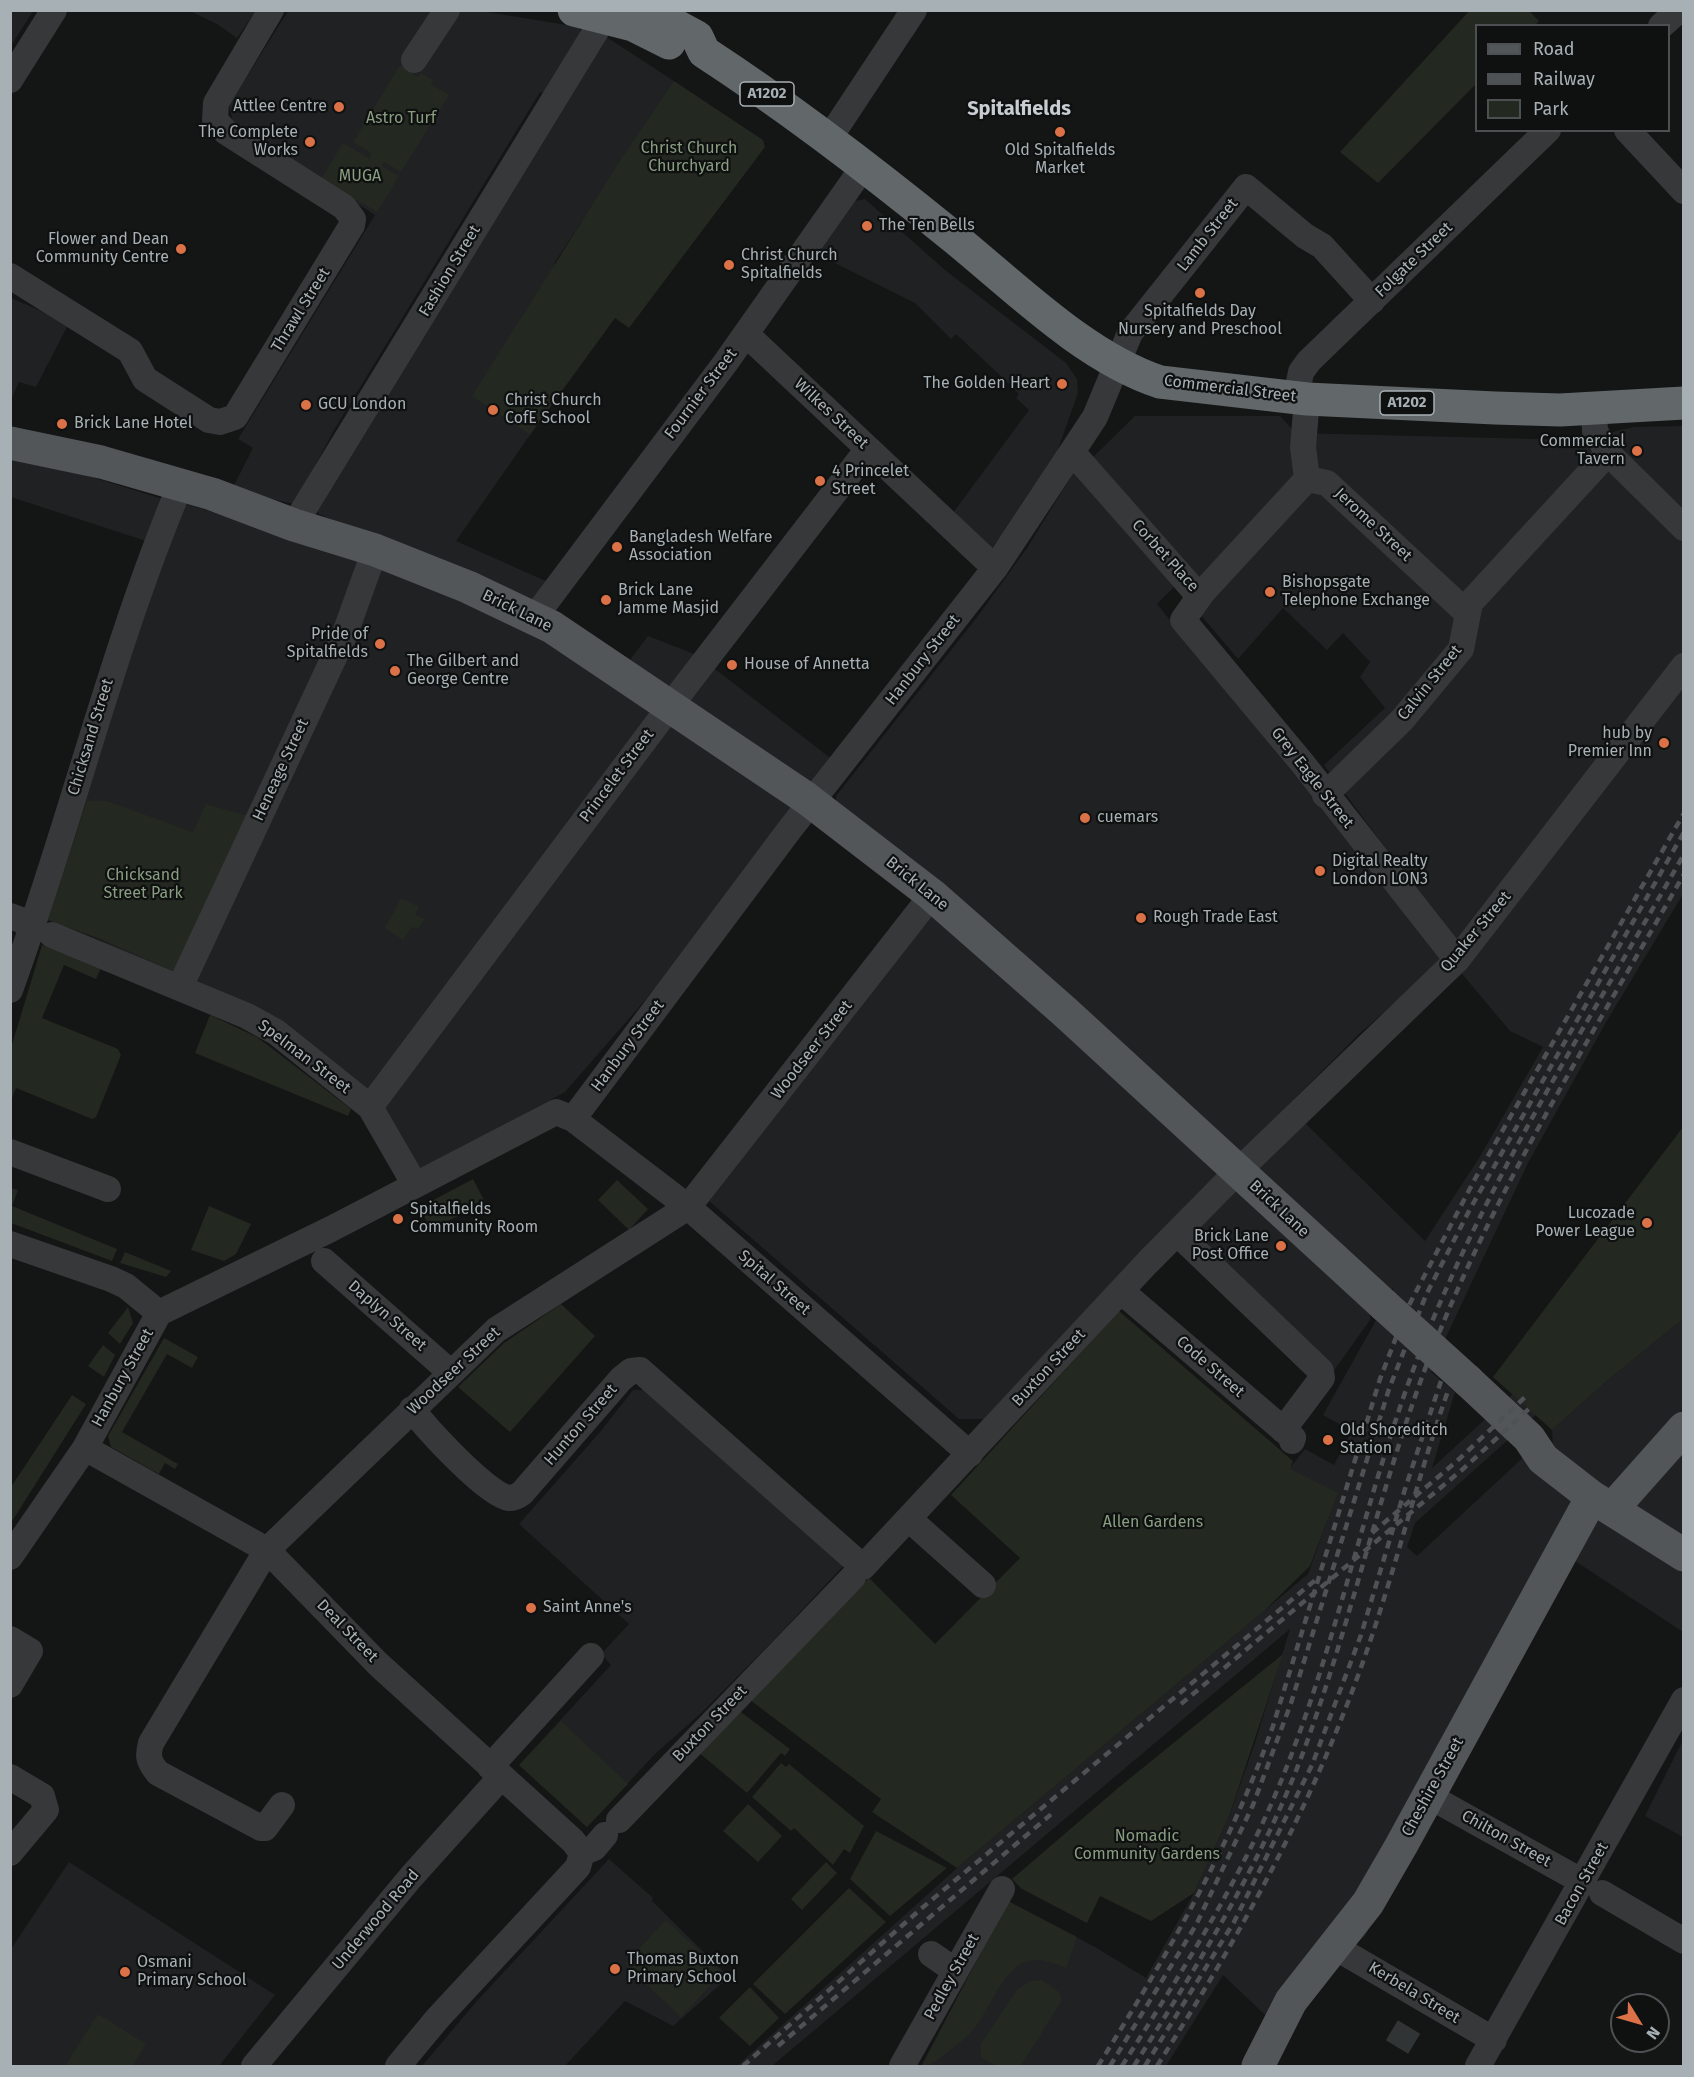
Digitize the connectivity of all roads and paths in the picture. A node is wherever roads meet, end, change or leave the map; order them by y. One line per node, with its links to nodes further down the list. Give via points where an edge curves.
1 (54, 10): 9 (street)
2 (271, 10): 15 (street, Thrawl Street, via 216,103 215,120 226,132 344,207 352,225 235,417 220,422 209,420 145,379 130,351)
3 (447, 10): 8 (street)
4 (648, 10): 7 (highway, Commercial Street / A1202, via 697,37)
5 (914, 10): 12 (street)
6 (590, 14): 7 (highway, Commercial Street / A1202, via 642,28 688,54); 28 (street, Fashion Street)
7 (704, 52): 12 (highway, Commercial Street / A1202)
8 (414, 60)
9 (10, 80)
10 (1546, 132): 16 (street, Folgate Street)
11 (1629, 132): 14 (street)
12 (828, 140): 13 (highway, Commercial Street / A1202)
13 (864, 166): 17 (street, Fournier Street); 18 (highway, Commercial Street / A1202, via 1078,338)
14 (1683, 191)
15 (10, 276)
16 (1372, 301): 18 (street, Lamb Street, via 1322,246 1246,187 1130,333); 19 (street, Folgate Street, via 1309,361 1301,372)
17 (746, 334): 23 (street, Wilkes Street); 34 (street, Fournier Street)
18 (1116, 364): 19 (highway, Commercial Street / A1202, via 1160,382); 24 (street, Hanbury Street, via 1105,398)
19 (1301, 398): 21 (highway, Commercial Street / A1202); 26 (street)
20 (1683, 403): 21 (highway, Commercial Street / A1202)
21 (1594, 409): 25 (street, via 1595,431)
22 (10, 443): 27 (main road, Brick Lane, via 100,462)
23 (868, 449): 31 (street, Wilkes Street); 36 (street, Princelet Street)
24 (1073, 453): 31 (street, Hanbury Street); 32 (street, Corbet Place)
25 (1608, 453): 29 (street); 33 (street, via 1470,603)
26 (1307, 479): 32 (street, Corbet Place); 33 (street, Jerome Street, via 1327,483)
27 (180, 486): 28 (main road, Brick Lane); 40 (street, Chicksand Street, via 128,619)
28 (294, 525): 30 (main road, Brick Lane)
29 (1683, 528)
30 (375, 550): 34 (main road, Brick Lane); 42 (street, Heneage Street, via 344,636)
31 (995, 568): 38 (street, Hanbury Street)
32 (1199, 596): 37 (street, Grey Eagle Street, via 1183,620)
33 (1466, 612): 37 (street, Calvin Street, via 1467,629 1461,649 1402,720)
34 (534, 618): 36 (main road, Brick Lane)
35 (1683, 666): 41 (street, Quaker Street)
36 (671, 706): 38 (main road, Brick Lane); 44 (street, Princelet Street)
37 (1325, 795): 41 (street, Grey Eagle Street)
38 (812, 801): 39 (main road, Brick Lane); 45 (street, Hanbury Street)
39 (932, 895): 47 (main road, Brick Lane); 50 (street, Woodseer Street)
40 (32, 925): 42 (street, Spelman Street); 43 (street, Chicksand Street)
41 (1457, 960): 47 (street, Quaker Street)
42 (180, 987): 44 (street, Spelman Street, via 276,1032)
43 (10, 990)
44 (370, 1107): 48 (street, Spelman Street)
45 (573, 1119): 48 (street, Hanbury Street, via 556,1112); 50 (street, Spital Street)
46 (10, 1152): 49 (street)
47 (1239, 1171): 51 (street, Buxton Street); 61 (main road, Brick Lane, bridge, via 1529,1438 1543,1459)
48 (415, 1185): 55 (street, Hanbury Street)
49 (108, 1189)
50 (688, 1207): 56 (street, Woodseer Street, via 496,1330); 60 (street, Spital Street)
51 (1177, 1233): 54 (street, Buxton Street); 54 (street, Code Street, via 1321,1371 1322,1378 1286,1438)
52 (10, 1244): 55 (street, via 111,1279)
53 (324, 1261): 56 (street, Daplyn Street)
54 (1120, 1291): 60 (street, Buxton Street)
55 (159, 1313): 59 (street, Hanbury Street)
56 (450, 1372): 57 (street, Woodseer Street)
57 (412, 1409): 63 (street, Woodseer Street); 66 (street, Hunton Street, via 432,1435 478,1476 506,1498 514,1497 522,1493 621,1379 640,1370)
58 (1683, 1428): 61 (main road, Cheshire Street)
59 (85, 1448): 63 (street, Deal Street); 65 (street, Hanbury Street)
60 (970, 1454): 62 (street, Buxton Street)
61 (1602, 1503): 64 (main road, Brick Lane); 74 (main road, Cheshire Street)
62 (909, 1519): 66 (street, Buxton Street); 67 (street)
63 (267, 1550): 72 (street, Deal Street, via 378,1664); 75 (street, Woodseer Street, via 151,1743 148,1755 158,1773 261,1828)
64 (1683, 1555)
65 (10, 1557)
66 (858, 1572): 77 (street, Buxton Street, via 594,1848)
67 (983, 1586)
68 (10, 1639): 70 (street, via 30,1652)
69 (591, 1656): 72 (street, Underwood Road)
70 (10, 1685)
71 (1683, 1700): 78 (street, Bacon Street)
72 (496, 1772): 77 (street, Deal Street, via 573,1840); 85 (street, Underwood Road)
73 (10, 1777): 76 (street, via 42,1796 46,1810)
74 (1429, 1796): 78 (street, Chilton Street); 81 (main road, Cheshire Street, via 1368,1903)
75 (282, 1805)
76 (10, 1853)
77 (582, 1853): 86 (street, Buxton Street, via 578,1867 437,2019)
78 (1593, 1888): 80 (street, Chilton Street); 84 (street, Bacon Street)
79 (1002, 1889): 83 (street, Pedley Street)
80 (1683, 1941)
81 (1333, 1946): 84 (street, Kerbela Street); 88 (main road, Cheshire Street, via 1291,2001)
82 (931, 1954): 83 (street)
83 (954, 1970): 87 (street, Pedley Street)
84 (1494, 2040): 89 (street, Bacon Street)
85 (254, 2067)
86 (398, 2067)
87 (902, 2067)
88 (1258, 2067)
89 (1478, 2067)

